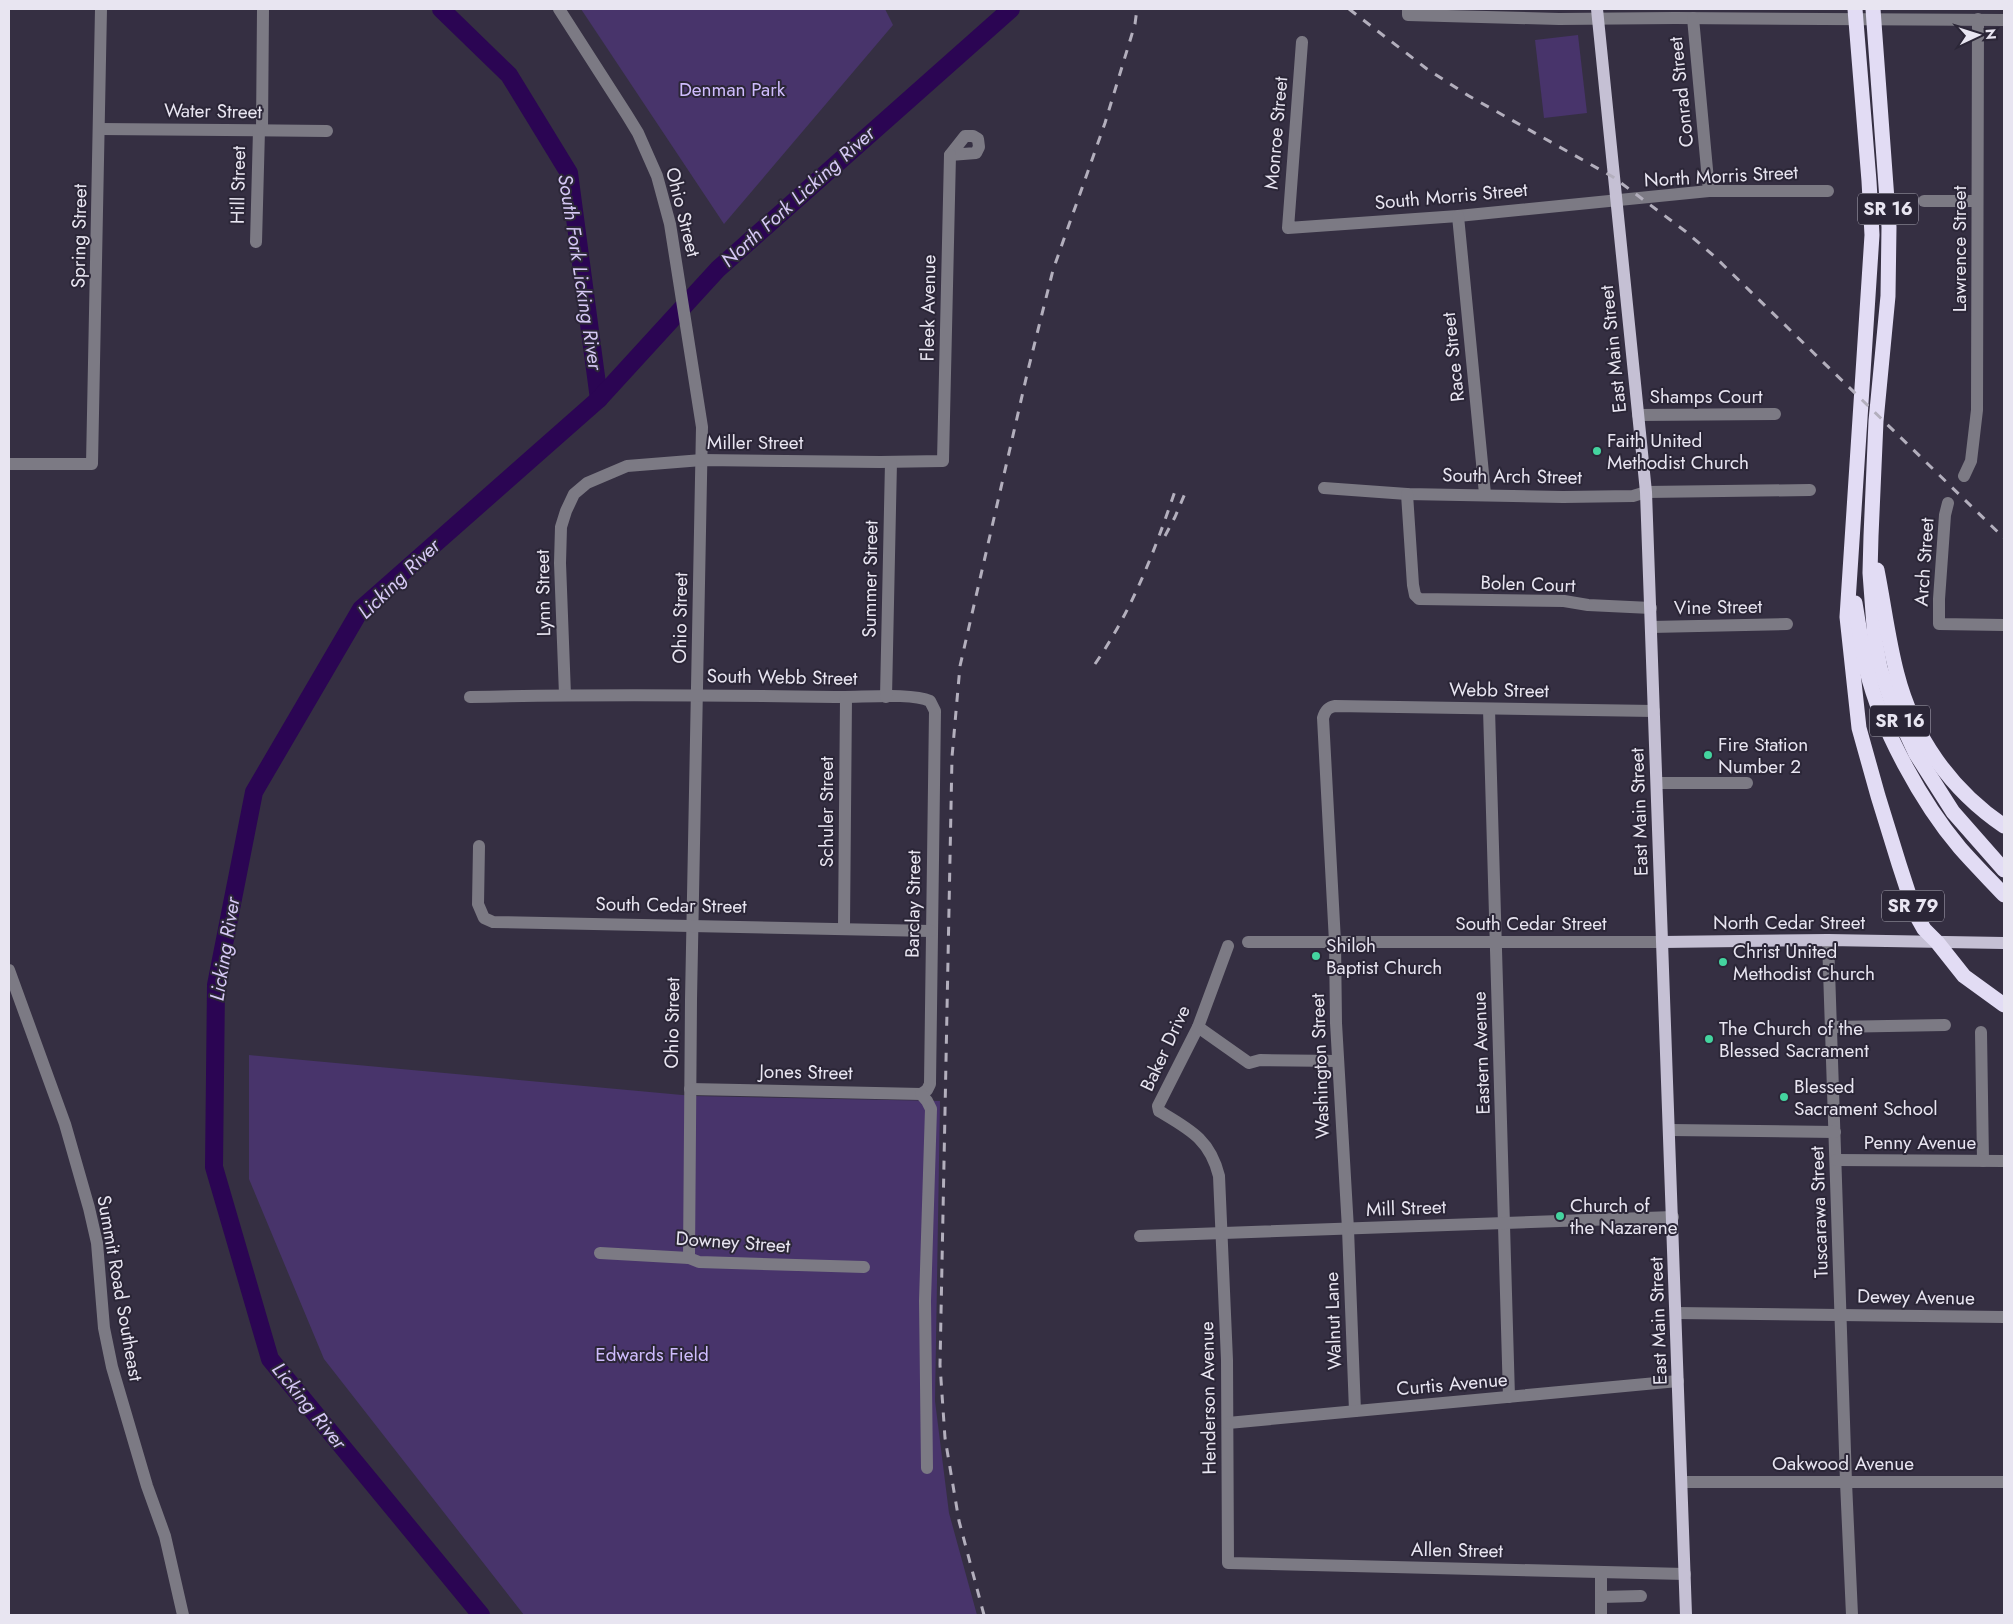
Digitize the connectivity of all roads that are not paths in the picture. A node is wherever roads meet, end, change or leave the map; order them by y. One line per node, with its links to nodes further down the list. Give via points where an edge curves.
1 (101, 9): 13 (street, Spring Street)
2 (263, 9): 14 (street, Hill Street)
3 (559, 9): 27 (street, Ohio Street, via 638,133 664,200 676,256 702,427)
4 (1855, 9): 40 (highway, SR 16, via 1872,235)
5 (1873, 9): 39 (highway, SR 16, via 1889,227 1888,296 1876,421)
6 (1408, 12): 7 (street)
7 (1597, 14): 9 (street); 19 (main road, East Main Street)
8 (1779, 14): 9 (street); 10 (street)
9 (1693, 18): 17 (street, Conrad Street)
10 (1978, 19): 11 (street); 21 (street, Lawrence Street)
11 (2004, 20)
12 (1302, 42): 23 (street, Monroe Street)
13 (100, 129): 14 (street, Water Street); 30 (street, Spring Street, via 92,464)
14 (260, 130): 15 (street, Water Street); 24 (street, Hill Street)
15 (327, 131)
16 (950, 155): 28 (street, Fleek Avenue)
17 (1710, 191): 18 (street, North Morris Street); 19 (street, North Morris Street)
18 (1828, 191)
19 (1616, 200): 22 (street, South Morris Street); 26 (main road, East Main Street)
20 (1924, 201): 21 (street)
21 (1977, 201): 31 (street, Lawrence Street, via 1977,410 1971,461)
22 (1458, 216): 23 (street, South Morris Street); 37 (street, Race Street)
23 (1288, 228)
24 (256, 242)
25 (1775, 414): 26 (street, Shamps Court)
26 (1638, 415): 34 (main road, East Main Street)
27 (702, 460): 29 (street, Miller Street); 35 (street, Miller Street, via 627,466 587,483); 45 (street, Ohio Street)
28 (943, 461): 29 (street, Miller Street)
29 (891, 462): 48 (street, Summer Street)
30 (9, 464)
31 (1964, 476)
32 (1324, 488): 36 (street, South Arch Street)
33 (1810, 490): 34 (street, South Arch Street)
34 (1646, 492): 37 (street, South Arch Street, via 1633,496 1560,497); 41 (main road, East Main Street)
35 (574, 494): 46 (street, Lynn Street, via 561,527)
36 (1407, 494): 37 (street, South Arch Street); 41 (street, Bolen Court, via 1413,585 1415,595 1423,600 1564,601)
37 (1486, 494)
38 (1948, 503): 43 (street, Arch Street, via 1939,624)
39 (1871, 542): 56 (highway, via 1897,676 1914,723 1953,782); 58 (highway, SR 16, via 1870,581 1875,640 1891,700 1916,754 1938,790)
40 (1851, 580): 59 (highway, SR 16, via 1868,672 1894,743 1939,820); 68 (highway, SR 79, via 1847,617 1859,728 1915,913)
41 (1651, 608): 44 (main road, East Main Street)
42 (1787, 624): 44 (street, Vine Street)
43 (2004, 625)
44 (1651, 627): 53 (main road, East Main Street)
45 (697, 694): 46 (street, South Webb Street); 49 (street, South Webb Street); 60 (street, Ohio Street)
46 (565, 695): 47 (street, South Webb Street)
47 (470, 697)
48 (886, 697): 49 (street, South Webb Street); 52 (street, South Webb Street, via 924,698 930,701)
49 (846, 698): 61 (street, Schuler Street)
50 (1344, 706): 51 (street, Webb Street); 65 (street, Washington Street, via 1330,707 1323,718)
51 (1489, 709): 53 (street, Webb Street); 66 (street, Eastern Avenue)
52 (935, 711): 62 (street, Barclay Street)
53 (1654, 711): 54 (main road, East Main Street)
54 (1657, 783): 55 (street); 67 (main road, East Main Street)
55 (1747, 783)
56 (2004, 826)
57 (479, 846): 60 (street, South Cedar Street, via 478,904 484,918 493,922)
58 (2004, 870)
59 (2004, 895)
60 (693, 924): 61 (street, South Cedar Street); 78 (street, Ohio Street)
61 (844, 928): 62 (street, South Cedar Street)
62 (931, 930): 79 (street, Barclay Street, via 930,1084)
63 (1828, 940): 67 (main road, North Cedar Street); 68 (main road, North Cedar Street); 75 (street, Tuscarawa Street)
64 (1248, 942): 65 (street, South Cedar Street)
65 (1335, 942): 66 (street, South Cedar Street); 77 (street, Washington Street)
66 (1496, 942): 67 (street, South Cedar Street); 86 (street, Eastern Avenue)
67 (1663, 942): 80 (main road, East Main Street)
68 (1937, 942): 69 (main road, North Cedar Street / SR 79); 72 (highway, via 1964,976)
69 (2004, 943)
70 (1228, 946): 74 (street, Baker Drive)
71 (9, 970): 109 (street, Summit Road Southeast, via 65,1124 89,1208 97,1243 104,1328 112,1367 165,1536)
72 (2004, 1005)
73 (1946, 1025): 75 (street)
74 (1198, 1027): 77 (street, via 1249,1063 1260,1060); 88 (street, Baker Drive, via 1159,1103 1159,1111 1194,1133 1209,1149 1220,1176)
75 (1831, 1027): 81 (street, Tuscarawa Street)
76 (1981, 1032): 83 (street)
77 (1338, 1061): 87 (street, Washington Street)
78 (690, 1089): 79 (street, Jones Street); 91 (street, Ohio Street)
79 (921, 1094): 100 (street, via 931,1109 924,1301)
80 (1670, 1130): 81 (street); 85 (main road, East Main Street)
81 (1835, 1132): 82 (street, Tuscarawa Street)
82 (1836, 1160): 83 (street, Penny Avenue); 94 (street, Tuscarawa Street)
83 (1983, 1161): 84 (street, Penny Avenue)
84 (2004, 1161)
85 (1673, 1217): 86 (street, Mill Street); 93 (main road, East Main Street)
86 (1504, 1223): 87 (street, Mill Street); 97 (street, Eastern Avenue)
87 (1348, 1229): 88 (street, Mill Street); 98 (street, Walnut Lane)
88 (1221, 1233): 89 (street, Mill Street); 99 (street, Henderson Avenue)
89 (1140, 1236)
90 (600, 1253): 91 (street, Downey Street)
91 (689, 1258): 92 (street, Downey Street, via 699,1262)
92 (864, 1267)
93 (1676, 1313): 94 (street, Dewey Avenue); 96 (main road, East Main Street)
94 (1840, 1315): 95 (street, Dewey Avenue); 102 (street, Tuscarawa Street)
95 (2004, 1317)
96 (1678, 1381): 97 (street, Curtis Avenue); 101 (main road, East Main Street)
97 (1509, 1397): 98 (street, Curtis Avenue)
98 (1356, 1411): 99 (street, Curtis Avenue)
99 (1228, 1423): 104 (street, Henderson Avenue)
100 (927, 1468)
101 (1682, 1482): 102 (street, Oakwood Avenue); 106 (main road, East Main Street)
102 (1846, 1482): 103 (street, Oakwood Avenue); 112 (street, Tuscarawa Street)
103 (2004, 1482)
104 (1228, 1562): 105 (street, Allen Street)
105 (1600, 1572): 106 (street, Allen Street); 108 (street)
106 (1685, 1574): 111 (main road, East Main Street)
107 (1641, 1596): 108 (street)
108 (1601, 1597): 110 (street)
109 (183, 1615)
110 (1601, 1615)
111 (1686, 1615)
112 (1852, 1615)

